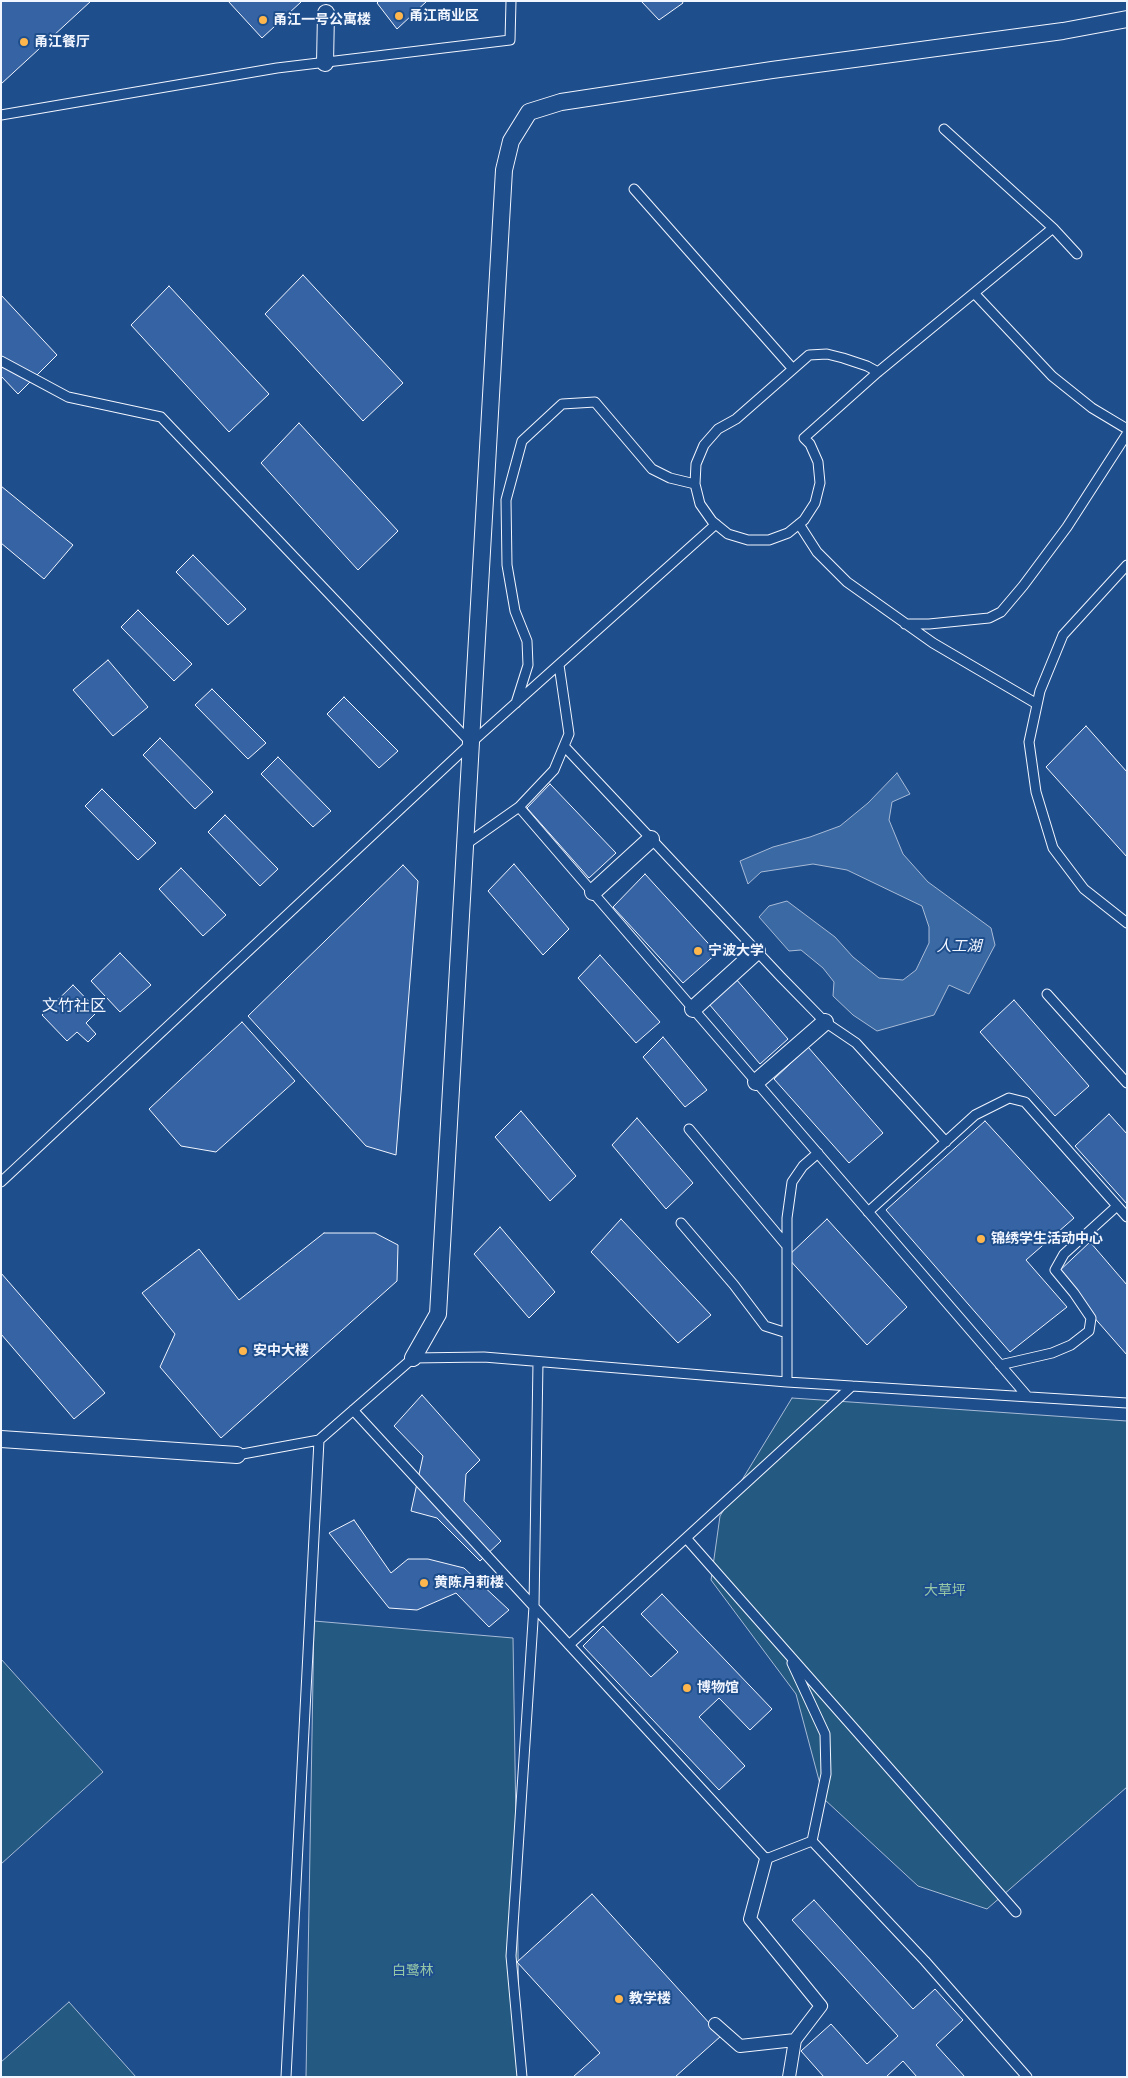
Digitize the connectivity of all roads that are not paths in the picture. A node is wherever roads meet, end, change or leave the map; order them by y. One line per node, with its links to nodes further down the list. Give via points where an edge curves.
1 (512, 1): 4 (lane, via 510,40)
2 (326, 13): 4 (street)
3 (1127, 20): 24 (street, via 561,102 529,112 511,141 504,170)
4 (325, 63): 5 (lane, via 277,68)
5 (1, 114)
6 (944, 129): 8 (lane)
7 (634, 189): 12 (lane)
8 (1053, 228): 9 (lane); 10 (lane)
9 (1077, 254)
10 (974, 293): 13 (lane); 14 (lane, via 1052,376 1092,408)
11 (1, 361): 24 (lane, via 68,398 161,417)
12 (793, 369): 13 (lane, via 809,355 827,354); 16 (lane, via 704,444 696,464)
13 (878, 372): 18 (lane, via 804,438 818,462 820,483 815,503)
14 (1127, 429)
15 (1127, 434): 20 (lane, via 1067,527 1001,612 989,618)
16 (695, 484): 17 (lane, via 700,504); 22 (lane, via 670,478 652,469 595,402 562,404 522,441 506,500 507,565 515,611 527,641 528,665)
17 (716, 524): 18 (lane, via 728,534 748,540 768,540 788,533); 21 (lane)
18 (799, 524): 20 (lane, via 817,552 847,582)
19 (1127, 565): 23 (lane, via 1063,635 1040,691)
20 (905, 624): 23 (lane)
21 (559, 665): 22 (lane); 25 (lane, via 569,734)
22 (516, 703): 24 (lane)
23 (1038, 704): 30 (lane, via 1029,742 1036,792 1052,848 1084,889)
24 (471, 743): 28 (street); 40 (lane)
25 (564, 746): 26 (lane, via 554,770); 27 (lane)
26 (519, 807): 28 (lane); 29 (lane)
27 (651, 839): 29 (street); 31 (lane)
28 (465, 845): 47 (street, via 438,1314)
29 (593, 892): 33 (lane)
30 (1127, 923)
31 (757, 951): 33 (street); 34 (lane)
32 (1048, 994): 36 (lane)
33 (693, 1009): 35 (lane)
34 (825, 1022): 35 (street); 38 (lane, via 856,1043)
35 (756, 1082): 39 (lane)
36 (1127, 1083)
37 (689, 1129): 45 (lane)
38 (946, 1142): 41 (lane, via 975,1116 1009,1098 1025,1102); 42 (lane)
39 (818, 1153): 42 (lane); 45 (lane, via 792,1182)
40 (1, 1182)
41 (1117, 1206): 43 (lane); 49 (lane, via 1064,1254 1055,1270 1092,1318 1089,1331 1072,1345 1052,1353)
42 (868, 1212): 49 (lane)
43 (1127, 1217)
44 (681, 1223): 46 (lane, via 765,1326)
45 (787, 1246): 46 (lane)
46 (787, 1333): 50 (lane)
47 (413, 1358): 48 (lane, via 484,1357); 54 (lane)
48 (538, 1362): 50 (lane); 59 (lane)
49 (1000, 1366): 52 (lane)
50 (787, 1382): 51 (lane)
51 (852, 1386): 52 (lane); 58 (lane)
52 (1028, 1397): 53 (lane)
53 (1127, 1403)
54 (353, 1410): 56 (lane); 59 (lane)
55 (1, 1439): 57 (street)
56 (319, 1440): 57 (lane); 67 (lane)
57 (237, 1455)
58 (686, 1538): 60 (lane); 61 (lane)
59 (534, 1606): 60 (lane); 68 (lane, via 512,1956)
60 (569, 1645): 63 (lane)
61 (788, 1654): 62 (lane, via 825,1734 826,1774); 64 (lane)
62 (812, 1841): 63 (lane); 70 (lane, via 925,1961)
63 (766, 1859): 66 (street, via 750,1919 821,2006)
64 (1016, 1912)
65 (715, 2024): 66 (street, via 740,2046)
66 (795, 2040): 69 (street)
67 (286, 2077)
68 (522, 2077)
69 (789, 2077)
70 (1027, 2077)

